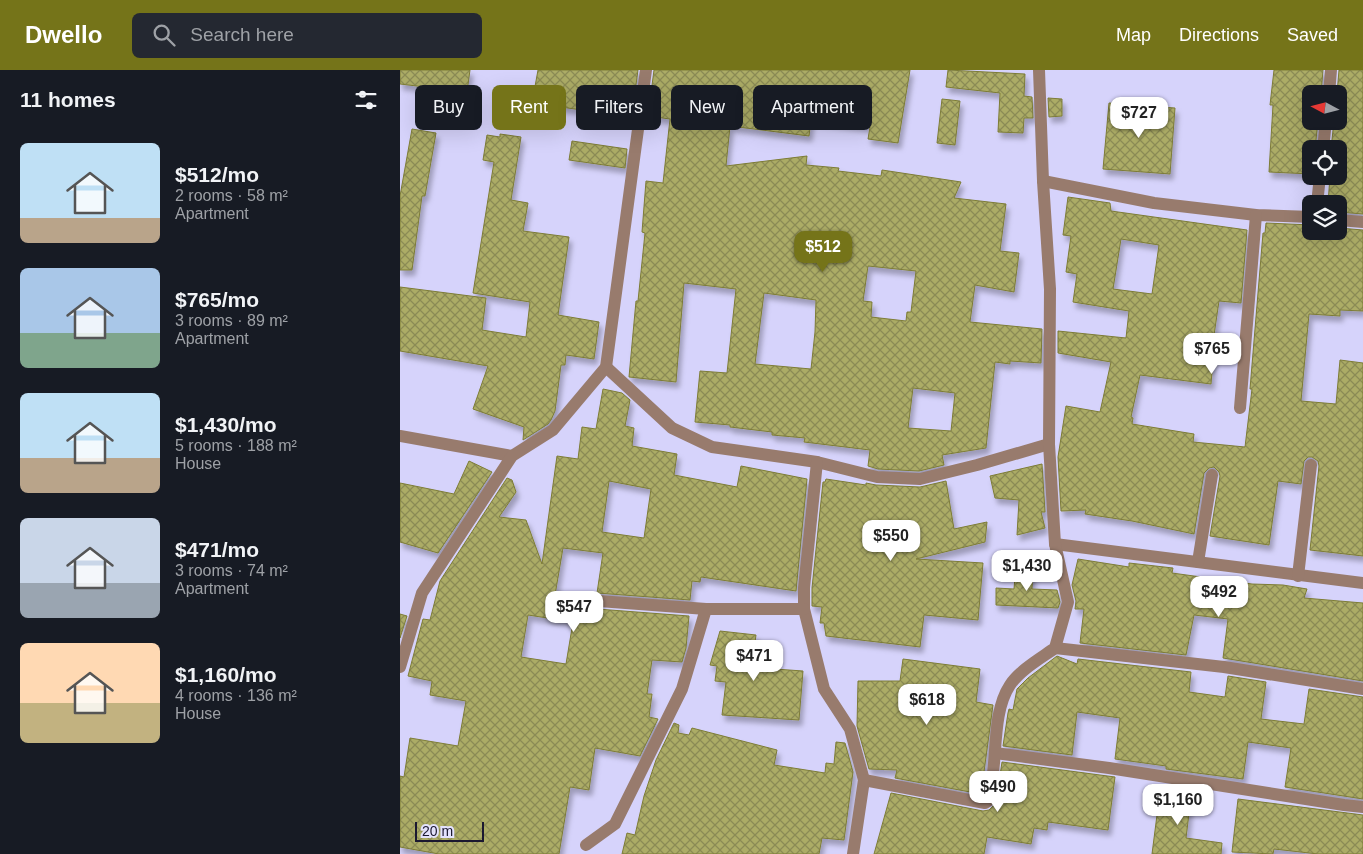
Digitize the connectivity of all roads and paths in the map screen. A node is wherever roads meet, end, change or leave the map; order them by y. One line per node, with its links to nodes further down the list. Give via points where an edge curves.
1 (646, 70): 10 (street)
2 (1039, 70): 5 (street)
3 (1331, 70): 4 (street)
4 (1330, 85)
5 (1043, 180): 6 (street, via 1154,203); 13 (street, via 1050,289)
6 (1256, 215): 7 (street); 11 (street)
7 (1302, 217)
8 (1347, 221): 9 (street)
9 (1363, 222)
10 (606, 367): 14 (street, via 553,430); 15 (street, via 672,428 712,447)
11 (1240, 408)
12 (400, 436): 14 (street)
13 (1049, 444): 15 (street, via 920,479 877,477); 18 (street)
14 (512, 456): 26 (street, via 422,593)
15 (817, 462): 23 (street)
16 (1311, 466): 20 (street)
17 (1212, 475): 19 (street)
18 (1055, 544): 19 (street); 25 (street, via 1068,602)
19 (1198, 562): 20 (street)
20 (1298, 576): 21 (street)
21 (1363, 583)
22 (572, 599): 24 (street)
23 (804, 609): 24 (street); 29 (street, via 824,689 850,729)
24 (706, 610): 31 (street, via 682,690 615,824)
25 (1055, 648): 27 (street, via 1224,667); 28 (street, via 1010,684 999,713)
26 (400, 667)
27 (1363, 689)
28 (995, 754): 29 (street, via 989,798 985,803); 30 (street)
29 (864, 780): 32 (street)
30 (1363, 807)
31 (586, 844)
32 (853, 854)

